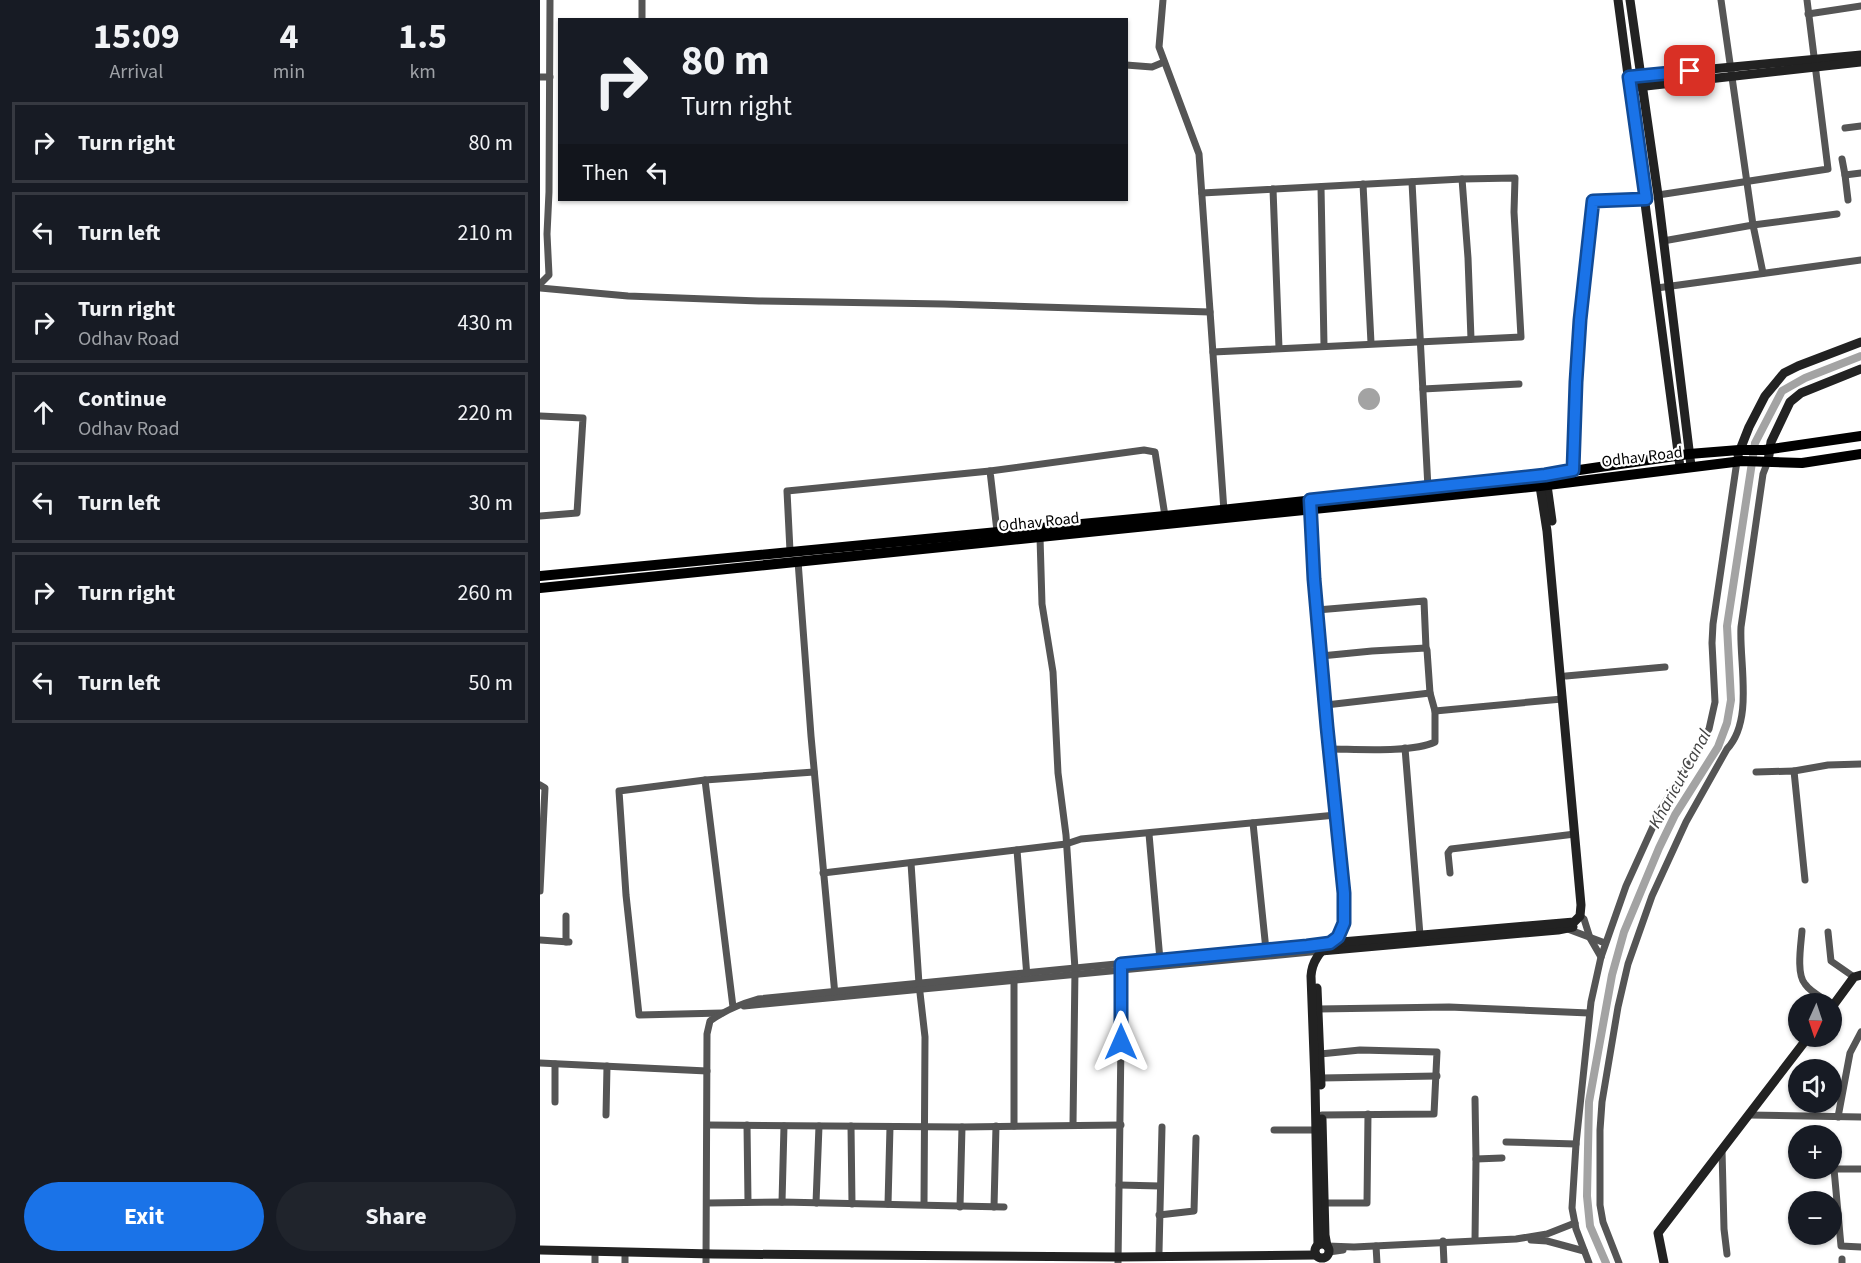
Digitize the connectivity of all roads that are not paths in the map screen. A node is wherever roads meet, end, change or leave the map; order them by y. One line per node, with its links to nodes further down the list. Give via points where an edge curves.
1 (642, 0): 11 (street)
2 (1163, 0): 13 (street, via 1159,48)
3 (1618, 0): 21 (street)
4 (1630, 0): 18 (street)
5 (1721, 0): 17 (street)
6 (1807, 0): 10 (street)
7 (550, 4): 9 (street); 20 (street)
8 (1861, 6): 10 (street)
9 (540, 8)
10 (1808, 14): 14 (street)
11 (642, 18)
12 (1861, 55): 14 (street)
13 (1164, 62): 16 (street, via 1152,67); 37 (street, via 1199,154)
14 (1814, 63): 15 (street); 17 (street); 33 (street, via 1828,169)
15 (1861, 63)
16 (1128, 65)
17 (1732, 72): 18 (street); 22 (street); 33 (street)
18 (1641, 76): 21 (street); 22 (street)
19 (540, 77): 20 (street)
20 (550, 77): 28 (street)
21 (1629, 77): 23 (street)
22 (1642, 86): 23 (street); 38 (street)
23 (1630, 88): 39 (street)
24 (1861, 126): 25 (street)
25 (1845, 128)
26 (1842, 159): 30 (street)
27 (540, 172): 28 (street)
28 (549, 172): 43 (street)
29 (1861, 173): 30 (street)
30 (1845, 175): 40 (street)
31 (1462, 179): 32 (street); 51 (street); 51 (street, via 1515,178 1521,337)
32 (1412, 182): 34 (street); 52 (street)
33 (1747, 183): 38 (street); 42 (street)
34 (1363, 184): 35 (street); 54 (street)
35 (1321, 187): 36 (street); 55 (street)
36 (1273, 189): 37 (street); 56 (street)
37 (1202, 193): 50 (street)
38 (1658, 195): 44 (street)
39 (1646, 199): 49 (street); 69 (street, via 1593,201 1580,320)
40 (1848, 200)
41 (1838, 214): 42 (street)
42 (1753, 225): 44 (street); 46 (street)
43 (543, 234): 47 (street, via 549,275)
44 (1663, 241): 48 (street)
45 (1861, 260): 46 (street)
46 (1762, 273): 48 (street)
47 (540, 286): 50 (street, via 628,296)
48 (1669, 286): 49 (street); 63 (street)
49 (1657, 288): 66 (street)
50 (1210, 312): 57 (street)
51 (1471, 339): 52 (street)
52 (1421, 341): 54 (street); 60 (street)
53 (1861, 342): 67 (street, via 1784,373 1765,396)
54 (1371, 343): 55 (street)
55 (1324, 345): 56 (street)
56 (1280, 348): 57 (street)
57 (1213, 352): 74 (street)
58 (1861, 369): 65 (street, via 1801,393 1790,402)
59 (1520, 384): 60 (street)
60 (1423, 389): 72 (street)
61 (540, 416): 75 (street, via 584,418 577,513)
62 (1861, 436): 65 (main road)
63 (1689, 454): 66 (main road, Odhav Road); 67 (main road, Odhav Road); 68 (street)
64 (1861, 454): 65 (main road, via 1802,463)
65 (1766, 455): 67 (main road); 217 (street, via 1741,627 1741,719 1734,741 1686,822 1652,896 1628,964 1618,1007 1602,1102 1600,1205)
66 (1678, 456): 68 (street); 69 (main road, Odhav Road)
67 (1739, 457): 68 (main road, Odhav Road); 122 (street, via 1713,624 1714,713 1709,729 1661,809)
68 (1686, 467): 71 (main road, Odhav Road)
69 (1573, 470): 71 (main road, Odhav Road)
70 (990, 471): 76 (street, via 1153,451); 77 (street); 79 (street, via 787,491)
71 (1543, 480): 72 (main road, Odhav Road); 73 (main road, Odhav Road); 87 (street, via 1553,530); 89 (street)
72 (1428, 488): 73 (main road, Odhav Road)
73 (1310, 505): 74 (main road, Odhav Road); 83 (street)
74 (1225, 514): 76 (main road, Odhav Road); 78 (main road, Odhav Road)
75 (540, 516)
76 (1165, 516): 77 (main road, Odhav Road)
77 (997, 531): 79 (main road, Odhav Road)
78 (1040, 537): 80 (main road, Odhav Road); 106 (street, via 1042,603 1053,672)
79 (790, 551): 81 (main road, Odhav Road)
80 (798, 561): 82 (main road, Odhav Road); 96 (street)
81 (540, 576)
82 (540, 588)
83 (1317, 610): 84 (street, via 1425,601); 85 (street)
84 (1426, 648): 85 (street); 88 (street)
85 (1321, 656): 90 (street)
86 (1665, 667): 87 (street)
87 (1566, 676): 115 (street, via 1586,904)
88 (1430, 693): 90 (street); 91 (street)
89 (1562, 699): 91 (street); 104 (street)
90 (1326, 705): 93 (street)
91 (1435, 711): 92 (street, via 1435,742)
92 (1405, 748): 93 (street); 119 (street)
93 (1329, 749): 101 (street)
94 (1861, 764): 95 (street)
95 (1794, 771): 97 (street); 112 (street)
96 (814, 772): 98 (street); 110 (street)
97 (1756, 772)
98 (705, 780): 138 (street); 140 (street, via 619,791 626,895 639,1015)
99 (540, 784): 100 (street, via 545,788)
100 (542, 814): 105 (street)
101 (1336, 815): 102 (street); 123 (street, via 1344,923)
102 (1253, 823): 103 (street); 125 (street)
103 (1149, 834): 106 (street, via 1081,839); 127 (street)
104 (1575, 834): 111 (street, via 1451,849); 115 (street)
105 (541, 840): 109 (street)
106 (1066, 844): 107 (street); 130 (street)
107 (1017, 850): 108 (street); 132 (street)
108 (911, 863): 110 (street); 134 (street)
109 (541, 865): 113 (street)
110 (823, 873): 137 (street)
111 (1450, 873)
112 (1805, 880)
113 (540, 891)
114 (566, 916): 121 (street, via 568,942)
115 (1582, 917): 116 (street); 120 (street)
116 (1565, 926): 119 (street); 120 (street); 123 (street)
117 (1802, 931): 135 (street, via 1801,978)
118 (1828, 932): 131 (street, via 1831,961)
119 (1420, 935): 123 (street)
120 (1590, 938): 122 (street); 126 (street)
121 (540, 940)
122 (1605, 943): 126 (street)
123 (1330, 946): 124 (street); 124 (street); 128 (street)
124 (1308, 949): 125 (street); 128 (street); 129 (street)
125 (1266, 950): 127 (street)
126 (1600, 957): 141 (street)
127 (1160, 960): 129 (street)
128 (1315, 966): 139 (street); 173 (street)
129 (1122, 968): 130 (street); 162 (street)
130 (1075, 972): 132 (street); 161 (street)
131 (1858, 976): 136 (street)
132 (1027, 977): 133 (street); 134 (street)
133 (1014, 981): 134 (street); 167 (street)
134 (919, 987): 137 (street); 169 (street, via 925,1037)
135 (1814, 993)
136 (1842, 994)
137 (835, 995): 138 (street)
138 (733, 1007): 140 (street)
139 (1318, 1009): 141 (street, via 1449,1007); 144 (street)
140 (722, 1013): 148 (street, via 710,1021)
141 (1589, 1013): 176 (street)
142 (1861, 1032): 157 (street, via 1850,1053)
143 (1801, 1047): 156 (street)
144 (1320, 1054): 149 (street, via 1360,1050 1437,1052); 150 (street)
145 (540, 1063): 146 (street)
146 (555, 1064): 147 (street); 152 (street)
147 (607, 1066): 148 (street); 154 (street)
148 (708, 1071): 159 (street)
149 (1437, 1076): 150 (street); 153 (street, via 1434,1114)
150 (1321, 1078): 155 (street)
151 (1475, 1099): 179 (street)
152 (555, 1102)
153 (1368, 1114): 155 (street); 187 (street, via 1367,1203)
154 (606, 1115)
155 (1322, 1115): 187 (street)
156 (1749, 1115): 157 (street); 177 (street)
157 (1838, 1117): 158 (street)
158 (1861, 1117)
159 (708, 1125): 160 (street); 185 (street)
160 (747, 1125): 163 (street); 183 (street)
161 (1073, 1125): 162 (street); 167 (street)
162 (1121, 1125): 181 (street)
163 (784, 1126): 164 (street); 184 (street)
164 (819, 1126): 165 (street); 186 (street)
165 (851, 1126): 168 (street); 188 (street)
166 (996, 1126): 167 (street); 170 (street); 192 (street)
167 (1014, 1126)
168 (890, 1127): 169 (street); 189 (street)
169 (926, 1127): 170 (street); 190 (street)
170 (962, 1127): 191 (street)
171 (1162, 1127): 182 (street)
172 (1274, 1130): 173 (street)
173 (1316, 1130): 207 (street)
174 (1196, 1138): 194 (street, via 1194,1211)
175 (1506, 1142): 176 (street)
176 (1576, 1144): 195 (street, via 1572,1208)
177 (1722, 1150): 208 (street); 218 (street, via 1658,1233)
178 (1503, 1158): 179 (street)
179 (1476, 1159): 197 (street)
180 (1861, 1169): 201 (street, via 1834,1169 1841,1246)
181 (1119, 1185): 182 (street); 211 (street)
182 (1160, 1186): 194 (street)
183 (748, 1202): 184 (street); 185 (street)
184 (782, 1202): 186 (street)
185 (708, 1203): 209 (street)
186 (816, 1203): 188 (street)
187 (1326, 1203): 207 (street)
188 (852, 1204): 189 (street)
189 (888, 1204): 190 (street)
190 (924, 1204): 191 (street)
191 (960, 1207): 192 (street)
192 (994, 1207): 193 (street)
193 (1004, 1207)
194 (1160, 1215): 206 (street)
195 (1575, 1223): 196 (street, via 1547,1234); 204 (street)
196 (1516, 1239): 197 (street); 204 (street, via 1547,1241)
197 (1475, 1240): 198 (street)
198 (1443, 1241): 200 (street); 215 (street)
199 (540, 1245): 209 (street)
200 (1376, 1246): 207 (street); 214 (street)
201 (1861, 1247)
202 (540, 1250): 203 (street)
203 (595, 1251): 205 (street); 212 (street)
204 (1584, 1251): 216 (street)
205 (625, 1252): 209 (street); 213 (street)
206 (1159, 1252): 207 (street, via 1299,1250); 211 (street)
207 (1322, 1254): 211 (street)
208 (1727, 1254)
209 (706, 1255): 210 (street); 211 (street)
210 (735, 1258): 211 (street)
211 (1118, 1258)
212 (595, 1263)
213 (625, 1263)
214 (1377, 1263)
215 (1444, 1263)
216 (1589, 1263)
217 (1619, 1263)
218 (1664, 1263)

